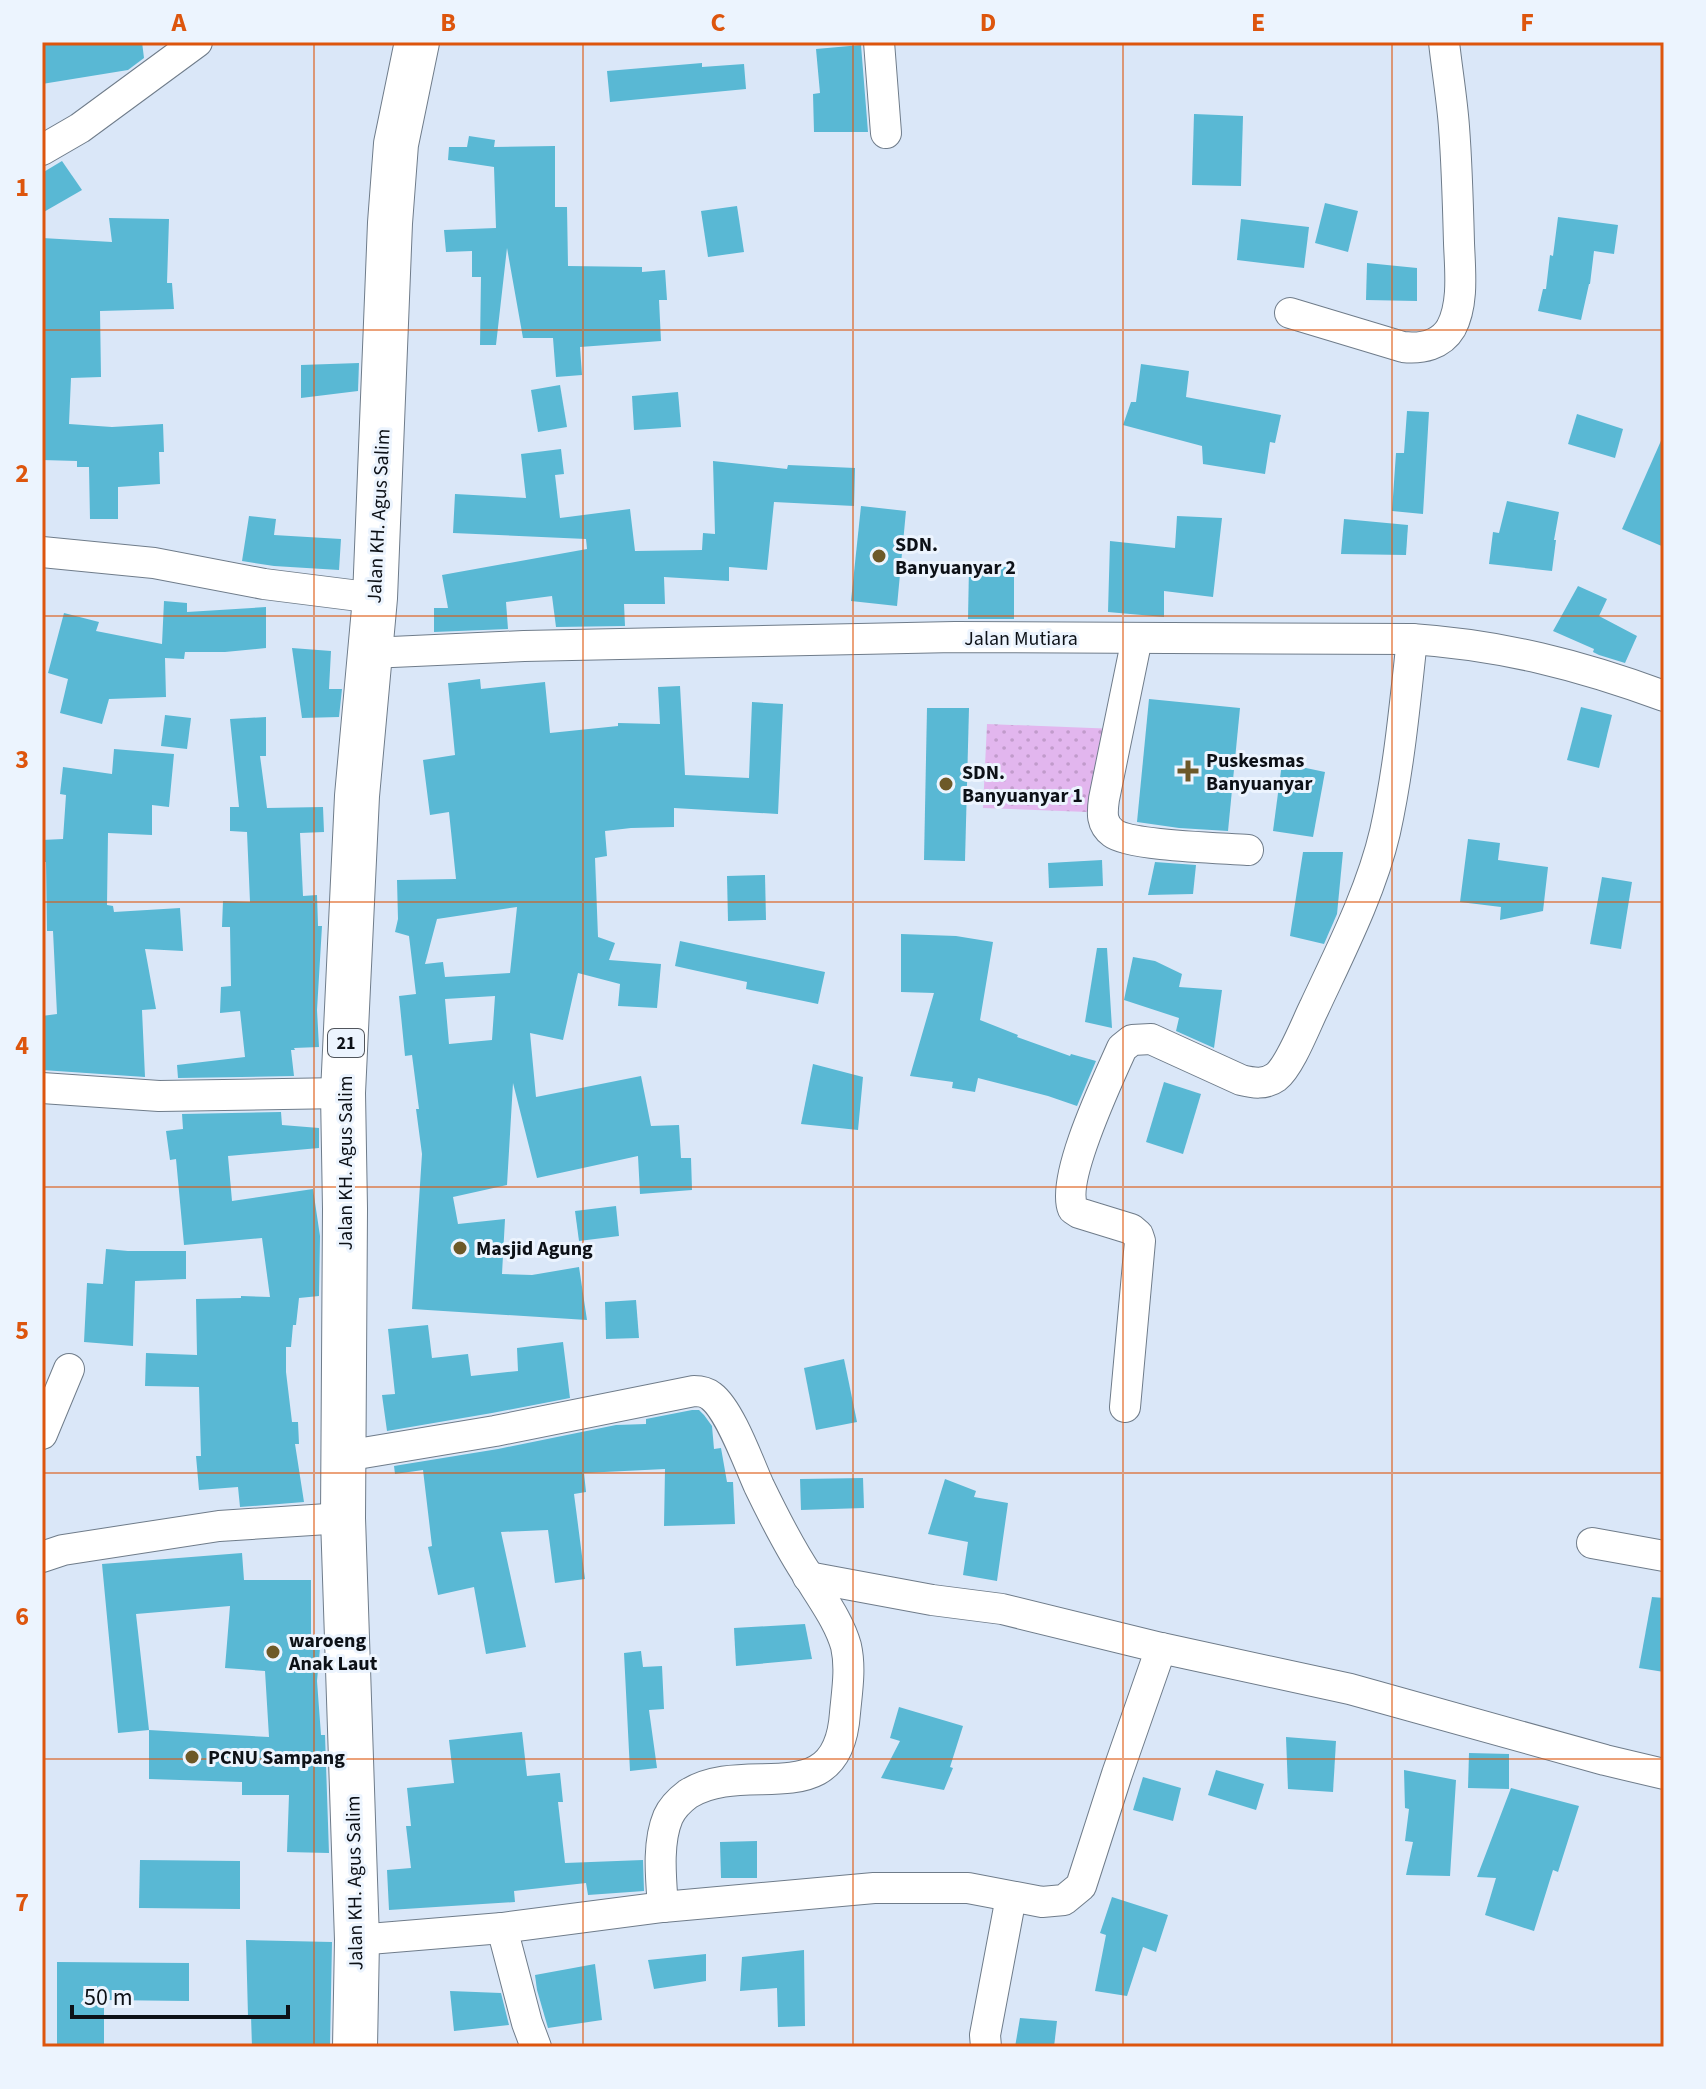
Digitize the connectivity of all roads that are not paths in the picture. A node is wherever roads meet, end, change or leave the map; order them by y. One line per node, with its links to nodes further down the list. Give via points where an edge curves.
1 (197, 42): 6 (street)
2 (417, 42): 9 (highway, Jalan KH. Agus Salim / 21, via 396,144 390,223)
3 (879, 42): 5 (street)
4 (1444, 42): 7 (street, via 1455,137 1460,282 1449,331 1429,346 1403,347)
5 (886, 133)
6 (42, 150)
7 (1290, 313)
8 (42, 552): 9 (street, via 154,563)
9 (375, 598): 12 (highway, Jalan KH. Agus Salim / 21)
10 (1137, 638): 11 (street, Jalan Mutiara); 12 (street, Jalan Mutiara, via 955,637); 14 (street, via 1104,799 1105,825 1124,839)
11 (1412, 639): 13 (street, Jalan Mutiara, via 1513,651); 18 (street, via 1384,834 1351,931 1282,1069 1277,1076 1252,1083 1151,1039 1132,1040 1122,1048 1077,1159 1071,1182 1073,1209 1131,1229 1140,1241)
12 (370, 653): 16 (highway, Jalan KH. Agus Salim / 21, via 357,796)
13 (1664, 696)
14 (1248, 850)
15 (42, 1088): 16 (street, via 159,1096)
16 (343, 1093): 20 (highway, Jalan KH. Agus Salim / 21)
17 (69, 1369): 19 (street)
18 (1125, 1407)
19 (42, 1434)
20 (345, 1456): 21 (highway, Jalan KH. Agus Salim / 21); 25 (street, via 703,1392 727,1418)
21 (343, 1518): 23 (street, via 219,1526); 31 (highway, Jalan KH. Agus Salim / 21)
22 (1592, 1543): 24 (street)
23 (49, 1548)
24 (1664, 1556)
25 (808, 1577): 26 (street, via 1002,1609); 29 (street, via 846,1646 849,1668 840,1743 831,1759 808,1775 714,1783 683,1798 667,1819 662,1844)
26 (1161, 1648): 27 (street, via 1350,1689); 28 (street, via 1081,1886 1064,1900)
27 (1664, 1774)
28 (1011, 1897): 29 (street, via 968,1888 874,1888); 34 (street)
29 (663, 1907): 30 (street)
30 (502, 1928): 31 (street); 33 (street)
31 (357, 1940): 32 (highway, Jalan KH. Agus Salim / 21)
32 (355, 2047)
33 (536, 2047)
34 (986, 2047)

